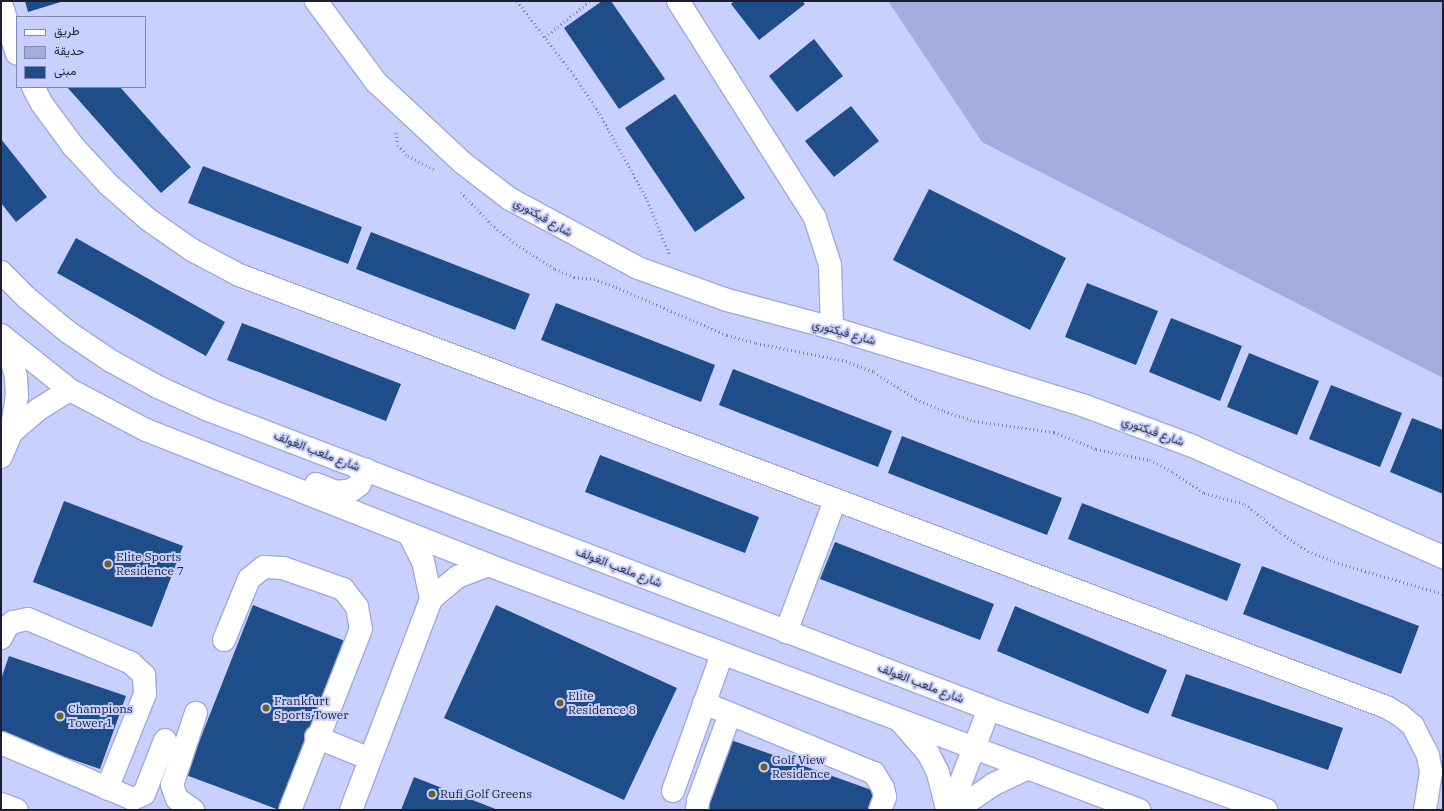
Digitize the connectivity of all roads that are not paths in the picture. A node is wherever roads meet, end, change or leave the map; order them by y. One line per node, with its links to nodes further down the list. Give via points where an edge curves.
1 (316, 1): 7 (street, شارع فيكتوري, via 376,82 463,163 510,199 638,268 727,300)
2 (678, 1): 7 (street, via 815,218 830,265)
3 (1, 3): 4 (street)
4 (16, 51)
5 (34, 88): 14 (street, via 73,146 109,185 149,220 192,250 239,275)
6 (1, 272): 13 (street, شارع ملعب الغولف, via 27,298 68,332 111,361 158,387)
7 (832, 328): 16 (street, شارع فيكتوري, via 1085,406 1175,439)
8 (4, 338): 9 (street); 10 (street, via 16,377 17,396)
9 (70, 390): 10 (street, via 39,409); 12 (street, via 146,430)
10 (11, 433): 11 (street)
11 (1, 457)
12 (234, 464): 13 (street, via 256,462 336,492 344,492 360,485); 15 (street)
13 (366, 470): 19 (street, شارع ملعب الغولف)
14 (835, 500): 19 (street); 48 (street, via 1386,707 1413,726 1428,756 1431,772)
15 (409, 534): 17 (street); 18 (street, via 424,561)
16 (1443, 557)
17 (488, 565): 18 (street, via 457,577); 22 (street)
18 (431, 599): 32 (street)
19 (786, 632): 24 (street, شارع ملعب الغولف)
20 (1, 638): 34 (street, via 12,622 28,619 131,663 144,675 145,694)
21 (224, 640): 28 (street, via 249,579 264,567 283,568 342,589 351,597 360,617 360,629)
22 (722, 654): 23 (street); 27 (street)
23 (704, 703): 26 (street); 35 (street)
24 (989, 709): 31 (street); 47 (street, شارع ملعب الغولف)
25 (196, 713): 38 (street, via 172,785 177,799)
26 (730, 714): 41 (street); 42 (street, via 874,773 884,788 885,797)
27 (898, 720): 31 (street); 43 (street, via 928,753 938,774)
28 (316, 737): 32 (street); 39 (street)
29 (159, 739): 34 (street, via 144,794 137,799 129,798)
30 (1, 743): 34 (street)
31 (974, 749): 33 (street); 44 (street)
32 (370, 759): 40 (street)
33 (1028, 768): 45 (street, via 994,784); 46 (street)
34 (107, 789)
35 (673, 791)
36 (1, 804): 37 (street)
37 (17, 810)
38 (194, 810)
39 (290, 810)
40 (351, 810)
41 (697, 810)
42 (880, 810)
43 (947, 810)
44 (950, 810)
45 (956, 810)
46 (1139, 810)
47 (1266, 810)
48 (1425, 810)

